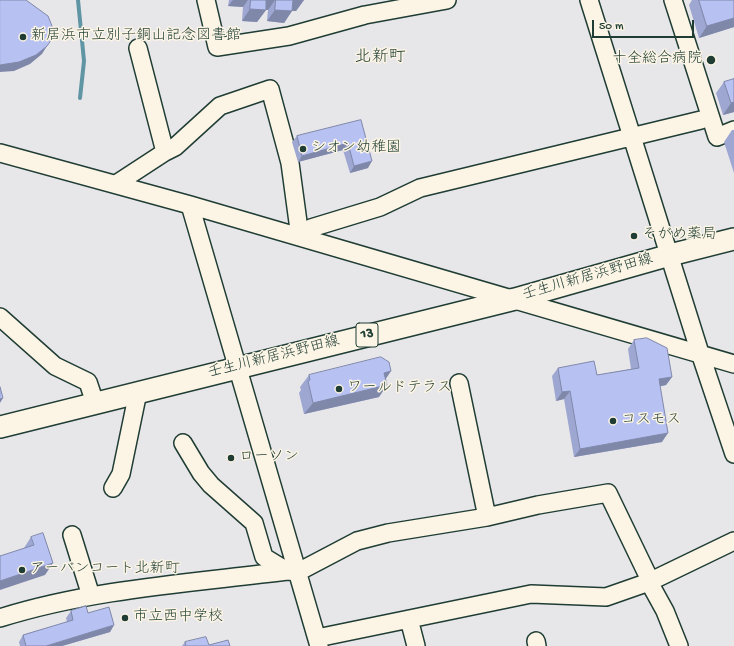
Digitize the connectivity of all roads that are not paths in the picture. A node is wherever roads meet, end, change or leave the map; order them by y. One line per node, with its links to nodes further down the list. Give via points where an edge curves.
1 (206, 0): 2 (street, via 217,47 289,36 365,15)
2 (447, 0)
3 (589, 0): 8 (street)
4 (673, 0): 7 (street, via 717,137)
5 (138, 48): 9 (street)
6 (701, 120): 8 (street)
7 (734, 130)
8 (633, 137): 13 (street, via 420,188 380,207 311,228); 15 (street)
9 (165, 152): 11 (street); 13 (street, via 175,147 220,106 270,89 290,163)
10 (0, 153): 11 (street)
11 (116, 184): 12 (street)
12 (190, 205): 13 (street); 20 (street)
13 (300, 237): 16 (street)
14 (733, 243): 15 (main road, 壬生川新居浜野田線 / 13)
15 (670, 255): 16 (main road, 壬生川新居浜野田線 / 13); 18 (street)
16 (515, 299): 18 (street); 20 (main road, 壬生川新居浜野田線 / 13)
17 (0, 317): 23 (street, via 55,366 88,382)
18 (700, 353): 19 (street); 26 (street)
19 (734, 364)
20 (238, 366): 22 (main road, 壬生川新居浜野田線 / 13); 31 (street)
21 (460, 383): 28 (street)
22 (138, 392): 23 (main road, 壬生川新居浜野田線 / 13); 27 (street, via 121,474)
23 (95, 403): 24 (main road, 壬生川新居浜野田線 / 13)
24 (0, 427)
25 (183, 443): 31 (street, via 211,485 254,523 264,557)
26 (734, 454)
27 (113, 488)
28 (487, 517): 31 (street, via 388,533 357,541); 32 (street, via 608,493)
29 (72, 535): 33 (street)
30 (734, 541): 32 (street)
31 (293, 571): 33 (street); 36 (street)
32 (650, 582): 35 (street, via 606,597 531,594); 38 (street)
33 (91, 596): 34 (street, via 30,608)
34 (0, 618)
35 (409, 619): 36 (street); 37 (street)
36 (318, 642)
37 (416, 646)
38 (679, 646)

